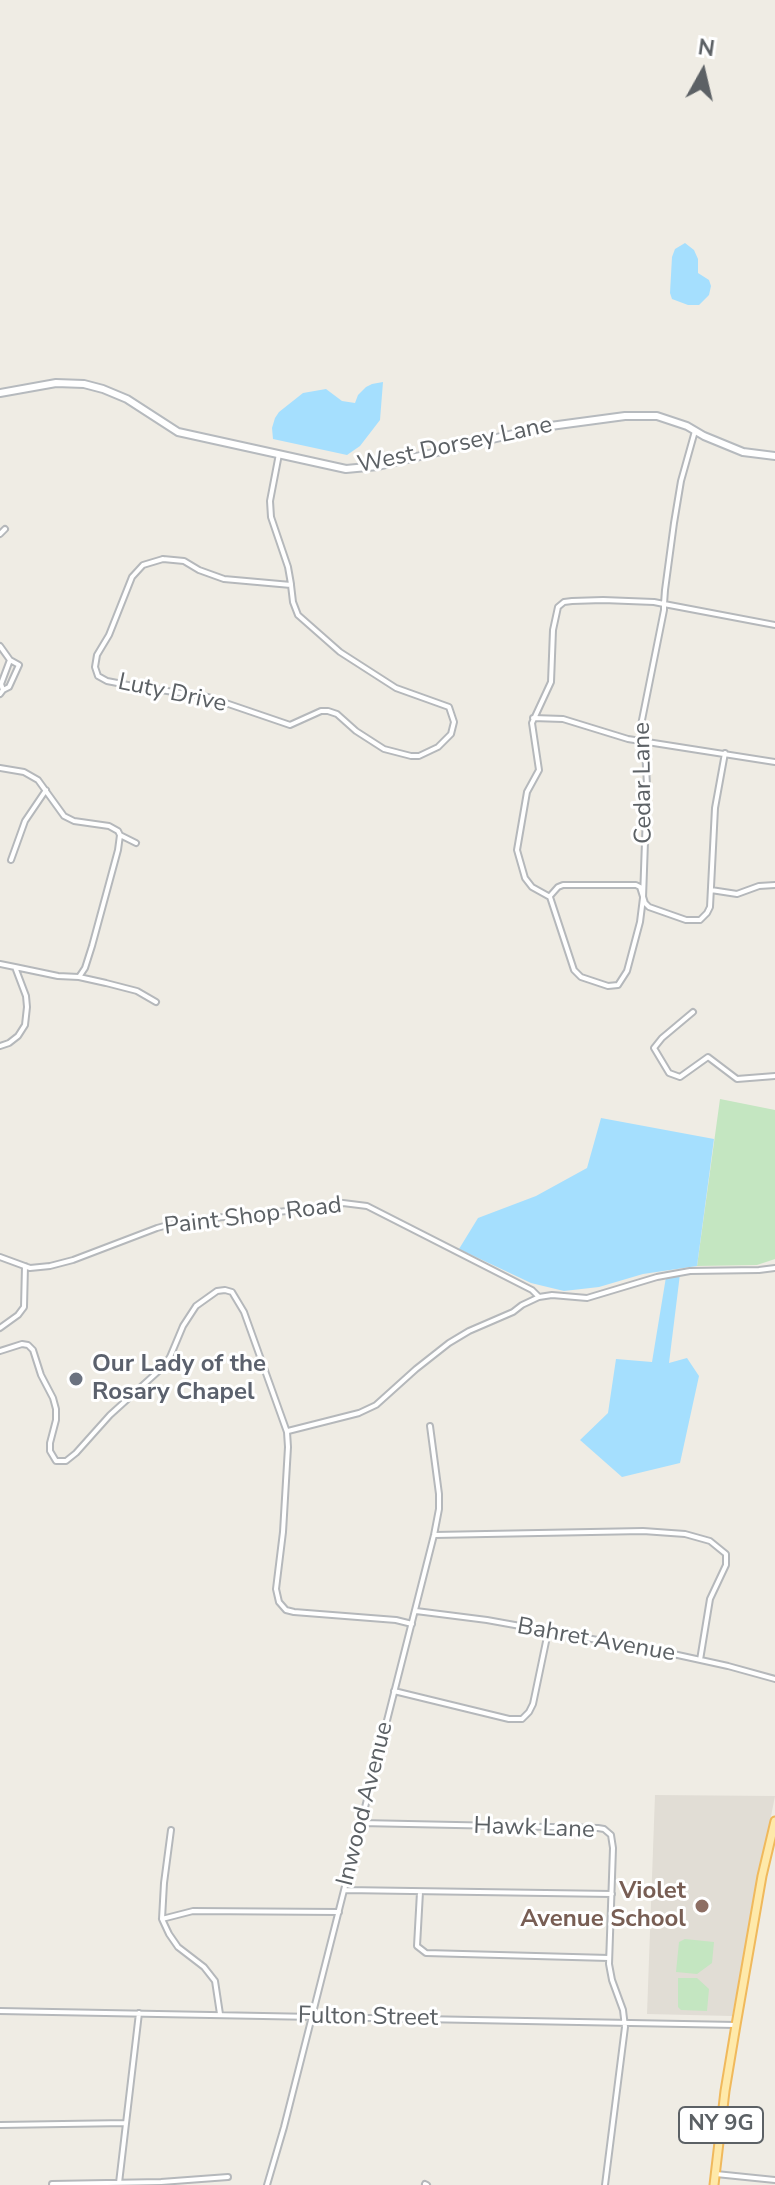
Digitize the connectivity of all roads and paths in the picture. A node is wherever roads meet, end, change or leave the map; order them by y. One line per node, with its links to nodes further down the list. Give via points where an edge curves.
1 (0, 393): 3 (street, West Dorsey Lane, via 84,384 127,399 178,432)
2 (695, 431): 3 (street, West Dorsey Lane, via 657,416 597,419 356,469); 4 (street, West Dorsey Lane, via 743,452); 8 (street, Cedar Lane, via 681,481)
3 (279, 454): 7 (street, Luty Drive, via 271,517)
4 (775, 456)
5 (5, 529): 6 (street)
6 (0, 534)
7 (291, 585): 7 (street, Luty Drive, via 224,579 178,559 150,561 132,577 97,655 96,672 107,681 208,697 290,725 328,711 380,747 401,754 419,756 446,740 454,722 449,707 396,688 340,652 298,615)
8 (664, 604): 9 (street); 13 (street, via 603,600 564,602 558,607 551,682); 14 (street, Cedar Lane, via 640,730)
9 (775, 625)
10 (0, 646): 11 (street)
11 (10, 660): 12 (street); 12 (street, via 19,665)
12 (1, 692)
13 (533, 718): 14 (street, via 563,719); 24 (street, via 539,770 527,792 517,850 525,878)
14 (643, 741): 15 (street); 25 (street, Cedar Lane)
15 (725, 753): 16 (street); 23 (street, via 715,808)
16 (775, 762)
17 (0, 768): 18 (street, via 31,775)
18 (46, 790): 19 (street, via 64,816 109,826); 21 (street, via 25,821)
19 (120, 835): 20 (street); 28 (street)
20 (136, 843)
21 (11, 860)
22 (775, 885): 23 (street, via 737,894)
23 (711, 890): 25 (street, via 707,913 693,921 649,907)
24 (550, 897): 25 (street, via 563,885 636,885); 25 (street, Cedar Lane, via 574,970 614,986 624,977 633,951)
25 (643, 898)
26 (0, 964): 27 (street)
27 (15, 967): 28 (street); 31 (street, via 26,996 26,1020 18,1036)
28 (79, 977): 29 (street, via 137,991)
29 (156, 1002)
30 (693, 1012): 32 (street, via 654,1048 669,1073 680,1077 708,1057 737,1079)
31 (0, 1046)
32 (775, 1076)
33 (0, 1257): 34 (street, Paint Shop Road)
34 (25, 1266): 36 (street, Paint Shop Road, via 66,1263 182,1221 343,1203 367,1206); 37 (street, via 24,1307)
35 (775, 1268): 36 (street, via 690,1271 587,1298)
36 (539, 1297): 40 (street, via 449,1343 376,1405)
37 (0, 1328)
38 (0, 1351): 40 (street, via 22,1344 33,1350 56,1409 50,1451 56,1461 66,1461 163,1367 196,1306 229,1290 244,1312)
39 (430, 1426): 41 (street, Inwood Avenue, via 439,1494)
40 (287, 1432): 43 (street, via 277,1599 294,1612)
41 (434, 1535): 42 (street, Inwood Avenue); 45 (street, via 643,1531 710,1541 727,1556 711,1592)
42 (415, 1611): 43 (street, Inwood Avenue); 44 (street, Bahret Avenue)
43 (412, 1624): 47 (street, Inwood Avenue)
44 (548, 1632): 45 (street, Bahret Avenue); 47 (street, via 533,1704 522,1719)
45 (700, 1660): 46 (street, Bahret Avenue)
46 (775, 1679)
47 (394, 1691): 49 (street, Inwood Avenue)
48 (775, 1821): 51 (main road, NY 9G)
49 (361, 1823): 52 (street, Inwood Avenue); 54 (street, Hawk Lane, via 604,1829 612,1841)
50 (171, 1830): 56 (street)
51 (774, 1831): 63 (main road, NY 9G)
52 (345, 1890): 53 (street); 55 (street, Inwood Avenue)
53 (420, 1892): 54 (street); 57 (street, via 417,1946 426,1953)
54 (612, 1894): 57 (street, Hawk Lane)
55 (339, 1912): 56 (street, via 193,1911); 61 (street, Inwood Avenue)
56 (162, 1919): 60 (street, via 178,1947 215,1981)
57 (609, 1958): 62 (street, Hawk Lane)
58 (0, 2011): 59 (street, Fulton Street)
59 (139, 2013): 60 (street, Fulton Street); 64 (street)
60 (220, 2014): 61 (street, Fulton Street)
61 (313, 2017): 62 (street, Fulton Street); 72 (street, Inwood Avenue)
62 (625, 2023): 63 (street, Fulton Street); 73 (street)
63 (736, 2025): 66 (main road, NY 9G)
64 (126, 2123): 65 (street); 71 (street)
65 (0, 2125)
66 (716, 2174): 68 (street); 74 (main road, NY 9G)
67 (228, 2177): 69 (street)
68 (775, 2180)
69 (204, 2182): 71 (street)
70 (52, 2184): 71 (street)
71 (119, 2184)
72 (267, 2185)
73 (605, 2185)
74 (714, 2185)

